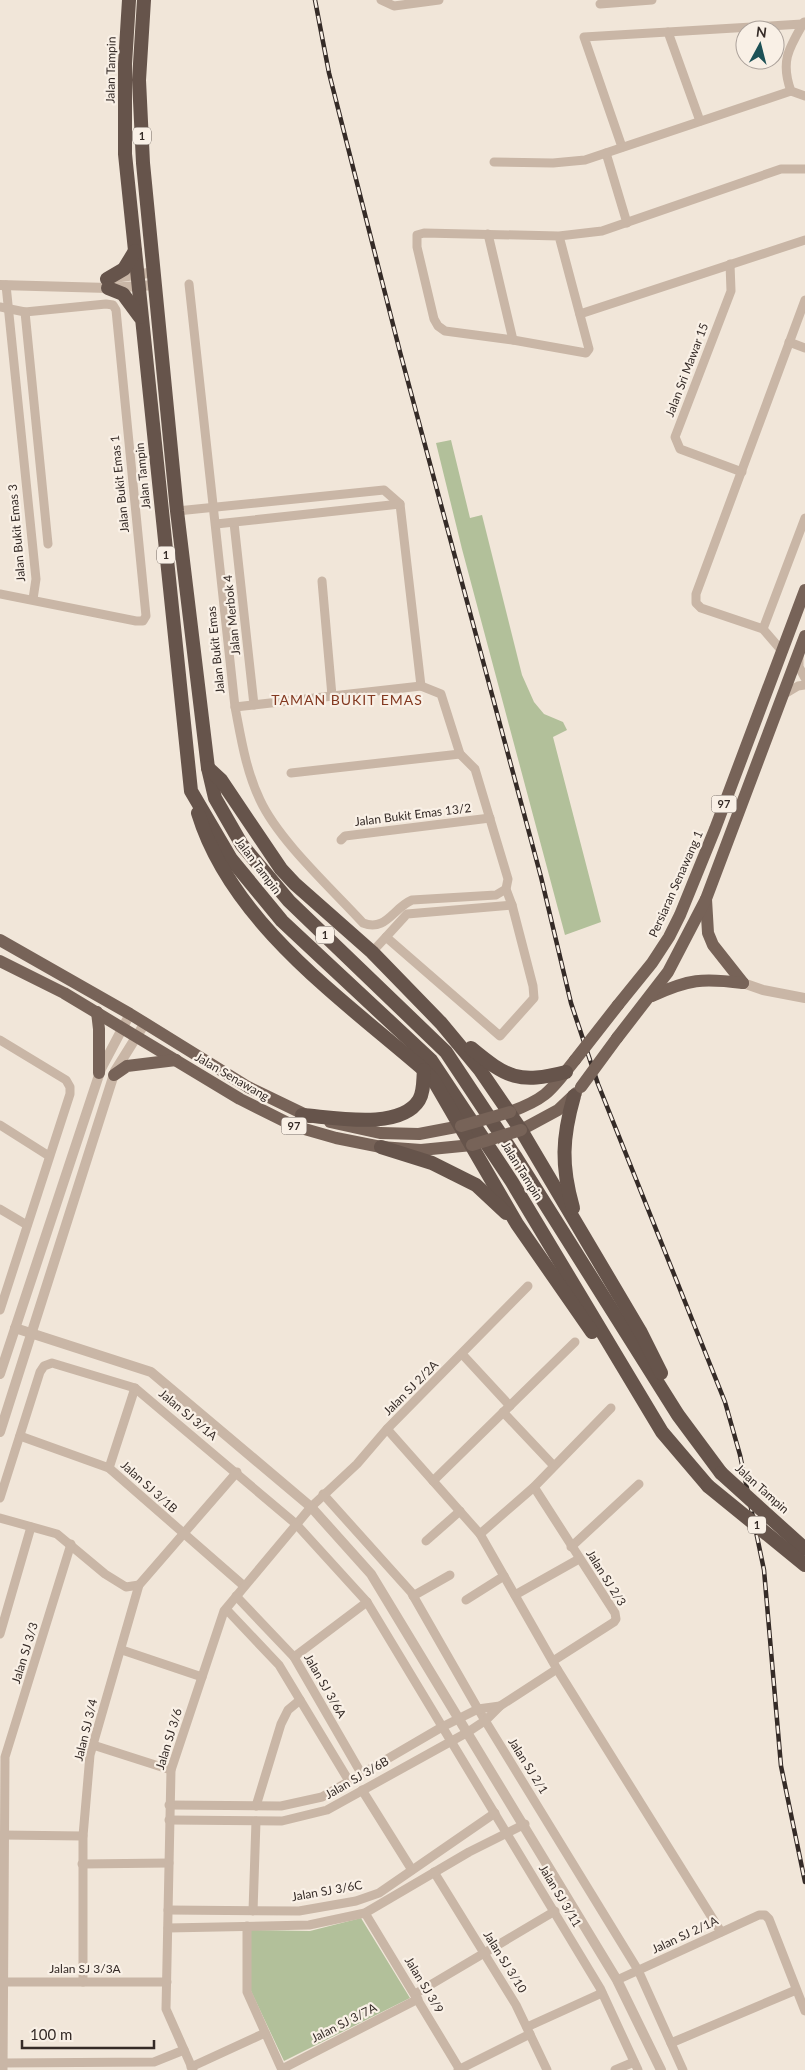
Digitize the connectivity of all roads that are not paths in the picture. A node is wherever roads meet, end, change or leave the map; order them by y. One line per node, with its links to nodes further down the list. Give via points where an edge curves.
1 (129, 0): 20 (highway, Jalan Tampin / 1, via 124,64 125,154)
2 (144, 0): 22 (highway, Jalan Tampin / 1, via 139,80 143,163)
3 (381, 0): 4 (street, via 394,6)
4 (439, 0)
5 (652, 0): 6 (street)
6 (600, 4)
7 (804, 22): 8 (street); 9 (street, via 789,49 785,64)
8 (668, 32): 11 (street); 12 (street, via 584,37)
9 (791, 91): 10 (street); 11 (street)
10 (805, 96)
11 (700, 122): 12 (street)
12 (622, 147): 13 (street)
13 (606, 152): 14 (street, via 585,160 553,163); 16 (street)
14 (494, 162)
15 (805, 169): 16 (street, via 781,169)
16 (627, 223): 18 (street, via 602,231)
17 (488, 234): 18 (street); 32 (street); 32 (street, via 424,233 418,235 417,247 438,326 446,331)
18 (559, 236): 30 (street)
19 (805, 240): 21 (street)
20 (134, 251): 23 (highway, Jalan Tampin / 1); 24 (highway, via 124,269)
21 (730, 264): 30 (street); 35 (street, Jalan Sri Mawar 15, via 731,291 675,437 680,449)
22 (155, 278): 23 (street); 38 (highway, Jalan Tampin / 1)
23 (137, 280): 24 (street); 31 (highway, Jalan Tampin / 1)
24 (107, 283): 26 (street); 31 (highway, via 123,294)
25 (189, 284): 37 (street, Jalan Bukit Emas)
26 (3, 285): 28 (street, Jalan Bukit Emas 3)
27 (805, 300): 33 (street)
28 (4, 307): 29 (street, Jalan Bukit Emas 1); 46 (street, Jalan Bukit Emas 3, via 36,579)
29 (25, 312): 42 (street); 46 (street, Jalan Bukit Emas 1, via 106,304 116,310 146,616 142,621 136,621)
30 (580, 314): 32 (street, via 589,349 586,353)
31 (141, 320): 61 (highway, Jalan Tampin / 1)
32 (513, 340)
33 (790, 342): 34 (street); 35 (street)
34 (805, 348)
35 (742, 472): 47 (street, via 696,594 696,603 701,608)
36 (400, 504): 37 (street, via 384,490 378,490); 40 (street); 53 (street)
37 (213, 507): 38 (street); 41 (street, Jalan Bukit Emas)
38 (177, 511): 59 (highway, Jalan Tampin / 1)
39 (805, 518): 47 (street)
40 (234, 523): 41 (street); 56 (street, Jalan Merbok 4)
41 (216, 524): 57 (street, Jalan Bukit Emas)
42 (48, 544)
43 (322, 581): 54 (street)
44 (805, 590): 49 (main road, Persiaran Senawang 1 / 97)
45 (0, 594): 46 (street, Jalan Bukit Emas 1)
46 (33, 599)
47 (763, 629): 49 (street)
48 (805, 636): 50 (main road, 97)
49 (782, 650): 85 (main road, Persiaran Senawang 1 / 97, bridge, via 715,829 669,937)
50 (799, 651): 51 (street, via 799,667); 55 (main road, 97)
51 (805, 678)
52 (805, 685): 55 (street)
53 (421, 686): 54 (street); 58 (street, via 441,694)
54 (332, 696): 56 (street)
55 (782, 696): 65 (main road, 97)
56 (254, 705): 57 (street)
57 (235, 707): 64 (street, Jalan Bukit Emas, via 244,756 260,800 278,830 363,923 379,926 412,900 496,895)
58 (460, 754): 60 (street); 62 (street, via 475,769)
59 (208, 768): 69 (highway, via 221,780 288,877); 114 (highway, Jalan Tampin / 1, via 215,798 242,845 289,901 446,1052 678,1415)
60 (291, 773)
61 (191, 791): 83 (highway, via 202,828 224,871 266,930); 112 (highway, Jalan Tampin / 1, via 231,859 282,921 432,1060 512,1182)
62 (490, 818): 63 (street, Jalan Bukit Emas 13/2, via 346,836); 64 (street, via 508,879)
63 (341, 840)
64 (506, 889): 66 (street)
65 (706, 899): 71 (main road, via 708,933 713,945); 72 (main road, 97, via 668,972)
66 (512, 905): 67 (street, via 407,914); 67 (street, via 534,998 500,1036)
67 (386, 937): 69 (street)
68 (0, 940): 75 (main road, Jalan Senawang / 97)
69 (372, 952): 77 (highway)
70 (0, 960): 74 (main road, Jalan Senawang / 97)
71 (743, 983): 72 (main road, via 697,980 680,983); 73 (street)
72 (648, 998): 87 (main road, 97, bridge)
73 (805, 998)
74 (96, 1012): 78 (main road, Jalan Senawang / 97); 84 (main road, via 100,1036)
75 (130, 1014): 76 (main road, Jalan Senawang / 97); 78 (street)
76 (145, 1023): 79 (street); 89 (main road, Jalan Senawang / 97, via 248,1087)
77 (441, 1023): 85 (highway, via 490,1064 509,1075 540,1079); 88 (highway)
78 (123, 1027): 79 (main road, Jalan Senawang / 97); 84 (street)
79 (137, 1035): 82 (main road, Jalan Senawang / 97); 86 (street)
80 (3, 1041): 81 (street); 95 (street, via 66,1080 70,1087)
81 (0, 1052)
82 (176, 1060): 86 (main road, via 127,1066); 94 (main road, Jalan Senawang / 97, via 240,1099 294,1126)
83 (424, 1070): 89 (highway, via 419,1101 408,1111 369,1120); 91 (highway)
84 (99, 1072): 102 (street)
85 (566, 1072): 88 (main road, Persiaran Senawang 1 / 97, via 548,1094 533,1104)
86 (114, 1074): 103 (street)
87 (577, 1092): 92 (main road, 97, via 553,1113); 99 (highway, via 567,1120 564,1148 566,1184)
88 (510, 1112): 91 (main road, 97, bridge); 92 (highway)
89 (302, 1115): 91 (main road, Jalan Senawang / 97, via 380,1133 419,1134)
90 (0, 1125): 95 (street)
91 (461, 1126): 93 (highway)
92 (522, 1130): 93 (main road, 97, bridge); 99 (highway)
93 (472, 1145): 94 (main road, Jalan Senawang / 97, via 421,1150); 97 (highway)
94 (381, 1147): 97 (highway, via 432,1163 476,1185)
95 (49, 1156): 98 (street)
96 (0, 1209): 98 (street)
97 (517, 1224): 112 (highway)
98 (27, 1225): 101 (street)
99 (580, 1230): 114 (highway)
100 (528, 1286): 105 (street, Jalan SJ 2/2A)
101 (0, 1310)
102 (15, 1328): 103 (street); 106 (street)
103 (32, 1333): 111 (street); 123 (street, via 151,1372)
104 (575, 1342): 109 (street)
105 (462, 1354): 109 (street); 110 (street, Jalan SJ 2/2A)
106 (0, 1374)
107 (135, 1388): 113 (street, Jalan SJ 3/1A, via 52,1363 44,1366); 116 (street); 117 (street, Jalan SJ 3/1A)
108 (611, 1408): 115 (street)
109 (506, 1409): 115 (street); 118 (street)
110 (387, 1429): 118 (street); 121 (street, Jalan SJ 2/2A, via 357,1464)
111 (0, 1432)
112 (662, 1432): 135 (highway, Jalan Tampin / 1, bridge, via 708,1486)
113 (20, 1436): 116 (street, Jalan SJ 3/1B); 122 (street)
114 (712, 1462): 133 (highway, Jalan Tampin / 1, bridge)
115 (554, 1466): 120 (street)
116 (109, 1468): 128 (street, Jalan SJ 3/1B)
117 (237, 1472): 126 (street, Jalan SJ 3/1A); 128 (street, Jalan SJ 3/4)
118 (433, 1481): 124 (street)
119 (639, 1484): 132 (street)
120 (534, 1487): 129 (street); 132 (street, Jalan SJ 2/3)
121 (323, 1494): 123 (street, Jalan SJ 2/2A); 142 (street, Jalan SJ 2/1)
122 (0, 1498)
123 (311, 1507): 126 (street, Jalan SJ 3/6); 154 (street, via 371,1574)
124 (460, 1511): 129 (street); 130 (street)
125 (0, 1518): 127 (street)
126 (296, 1524): 139 (street, Jalan SJ 3/6); 144 (street, Jalan SJ 3/1A)
127 (31, 1527): 131 (street, via 58,1534); 146 (street)
128 (182, 1533): 138 (street, Jalan SJ 3/4); 139 (street, Jalan SJ 3/1B)
129 (480, 1534): 137 (street)
130 (426, 1541)
131 (71, 1544): 138 (street, via 126,1587); 160 (street, Jalan SJ 3/3)
132 (571, 1547): 134 (street, Jalan SJ 2/3)
133 (805, 1549)
134 (578, 1559): 140 (street); 149 (street, Jalan SJ 2/3, via 616,1618)
135 (805, 1565)
136 (450, 1575): 142 (street)
137 (504, 1576): 140 (street); 143 (street)
138 (139, 1585): 147 (street, Jalan SJ 3/4)
139 (244, 1586): 141 (street, Jalan SJ 3/6)
140 (515, 1595): 149 (street)
141 (236, 1596): 145 (street, Jalan SJ 3/6); 148 (street, Jalan SJ 3/6A)
142 (413, 1596): 153 (street, Jalan SJ 2/1)
143 (466, 1600)
144 (367, 1602): 148 (street); 156 (street, Jalan SJ 3/11)
145 (226, 1609): 150 (street, Jalan SJ 3/6); 151 (street, via 279,1665)
146 (0, 1634)
147 (122, 1650): 150 (street); 159 (street, Jalan SJ 3/4)
148 (294, 1657): 162 (street, Jalan SJ 3/6A)
149 (555, 1665): 152 (street); 184 (street)
150 (202, 1677): 161 (street, Jalan SJ 3/6)
151 (300, 1700): 163 (street); 166 (street, via 288,1710 281,1724)
152 (500, 1706): 153 (street); 155 (street, Jalan SJ 3/6B)
153 (478, 1709): 154 (street); 155 (street, Jalan SJ 2/1)
154 (460, 1718): 156 (street); 157 (street)
155 (486, 1720): 157 (street, Jalan SJ 3/6B); 186 (street, Jalan SJ 2/1)
156 (442, 1727): 158 (street, Jalan SJ 3/11); 162 (street)
157 (468, 1732): 158 (street, Jalan SJ 3/6B); 170 (street)
158 (451, 1741): 164 (street, Jalan SJ 3/6B); 167 (street, Jalan SJ 3/11)
159 (93, 1745): 161 (street); 173 (street, Jalan SJ 3/4)
160 (3, 1757): 172 (street, Jalan SJ 3/3)
161 (171, 1770): 165 (street, Jalan SJ 3/6)
162 (360, 1773): 163 (street)
163 (349, 1781): 166 (street, via 322,1797 281,1806)
164 (362, 1790): 169 (street, Jalan SJ 3/6B, via 327,1810 282,1821); 176 (street)
165 (169, 1804): 166 (street); 168 (street, Jalan SJ 3/6)
166 (256, 1806)
167 (495, 1813): 171 (street, Jalan SJ 3/11); 176 (street, Jalan SJ 3/6C)
168 (169, 1820): 169 (street, Jalan SJ 3/6B); 174 (street, Jalan SJ 3/6)
169 (256, 1821): 179 (street)
170 (525, 1824): 171 (street); 187 (street)
171 (507, 1834): 177 (street); 180 (street, Jalan SJ 3/11)
172 (4, 1835): 173 (street); 188 (street, Jalan SJ 3/3)
173 (82, 1836): 175 (street, Jalan SJ 3/4)
174 (169, 1863): 175 (street); 178 (street, Jalan SJ 3/6)
175 (82, 1864): 189 (street, Jalan SJ 3/4)
176 (412, 1870): 179 (street, Jalan SJ 3/6C, via 379,1893 356,1900 300,1911)
177 (434, 1872): 181 (street); 185 (street, Jalan SJ 3/10)
178 (168, 1910): 179 (street, Jalan SJ 3/6C); 183 (street, Jalan SJ 3/6)
179 (253, 1911)
180 (554, 1911): 185 (street, Jalan SJ 3/7A); 192 (street, Jalan SJ 3/11)
181 (366, 1913): 182 (street, via 309,1925); 193 (street, Jalan SJ 3/9)
182 (247, 1926): 183 (street); 196 (street, via 246,1992)
183 (168, 1928): 190 (street, Jalan SJ 3/6)
184 (721, 1932): 186 (street, Jalan SJ 2/1A); 191 (street, Jalan SJ 2/1A, via 765,1915)
185 (484, 1953): 193 (street, Jalan SJ 3/7A); 195 (street, Jalan SJ 3/10)
186 (638, 1970): 187 (street, Jalan SJ 2/1A); 197 (street, Jalan SJ 2/1)
187 (618, 1980): 206 (street)
188 (3, 1982): 189 (street, Jalan SJ 3/3A); 199 (street, Jalan SJ 3/3)
189 (83, 1982): 190 (street, Jalan SJ 3/3A)
190 (167, 1982): 198 (street, Jalan SJ 3/6, via 166,2009)
191 (796, 1990): 194 (street); 197 (street)
192 (602, 1993): 195 (street); 200 (street, Jalan SJ 3/11)
193 (417, 1997): 202 (street, Jalan SJ 3/7A); 203 (street, Jalan SJ 3/9)
194 (805, 2011)
195 (528, 2031): 203 (street); 204 (street, Jalan SJ 3/10)
196 (265, 2033): 201 (street); 202 (street)
197 (671, 2043): 207 (street, Jalan SJ 2/1)
198 (184, 2050): 199 (street, via 154,2062); 201 (street, Jalan SJ 3/6)
199 (3, 2066)
200 (636, 2066): 205 (street)
201 (192, 2068)
202 (282, 2069)
203 (459, 2070)
204 (547, 2070)
205 (615, 2070)
206 (661, 2070)
207 (683, 2070)

